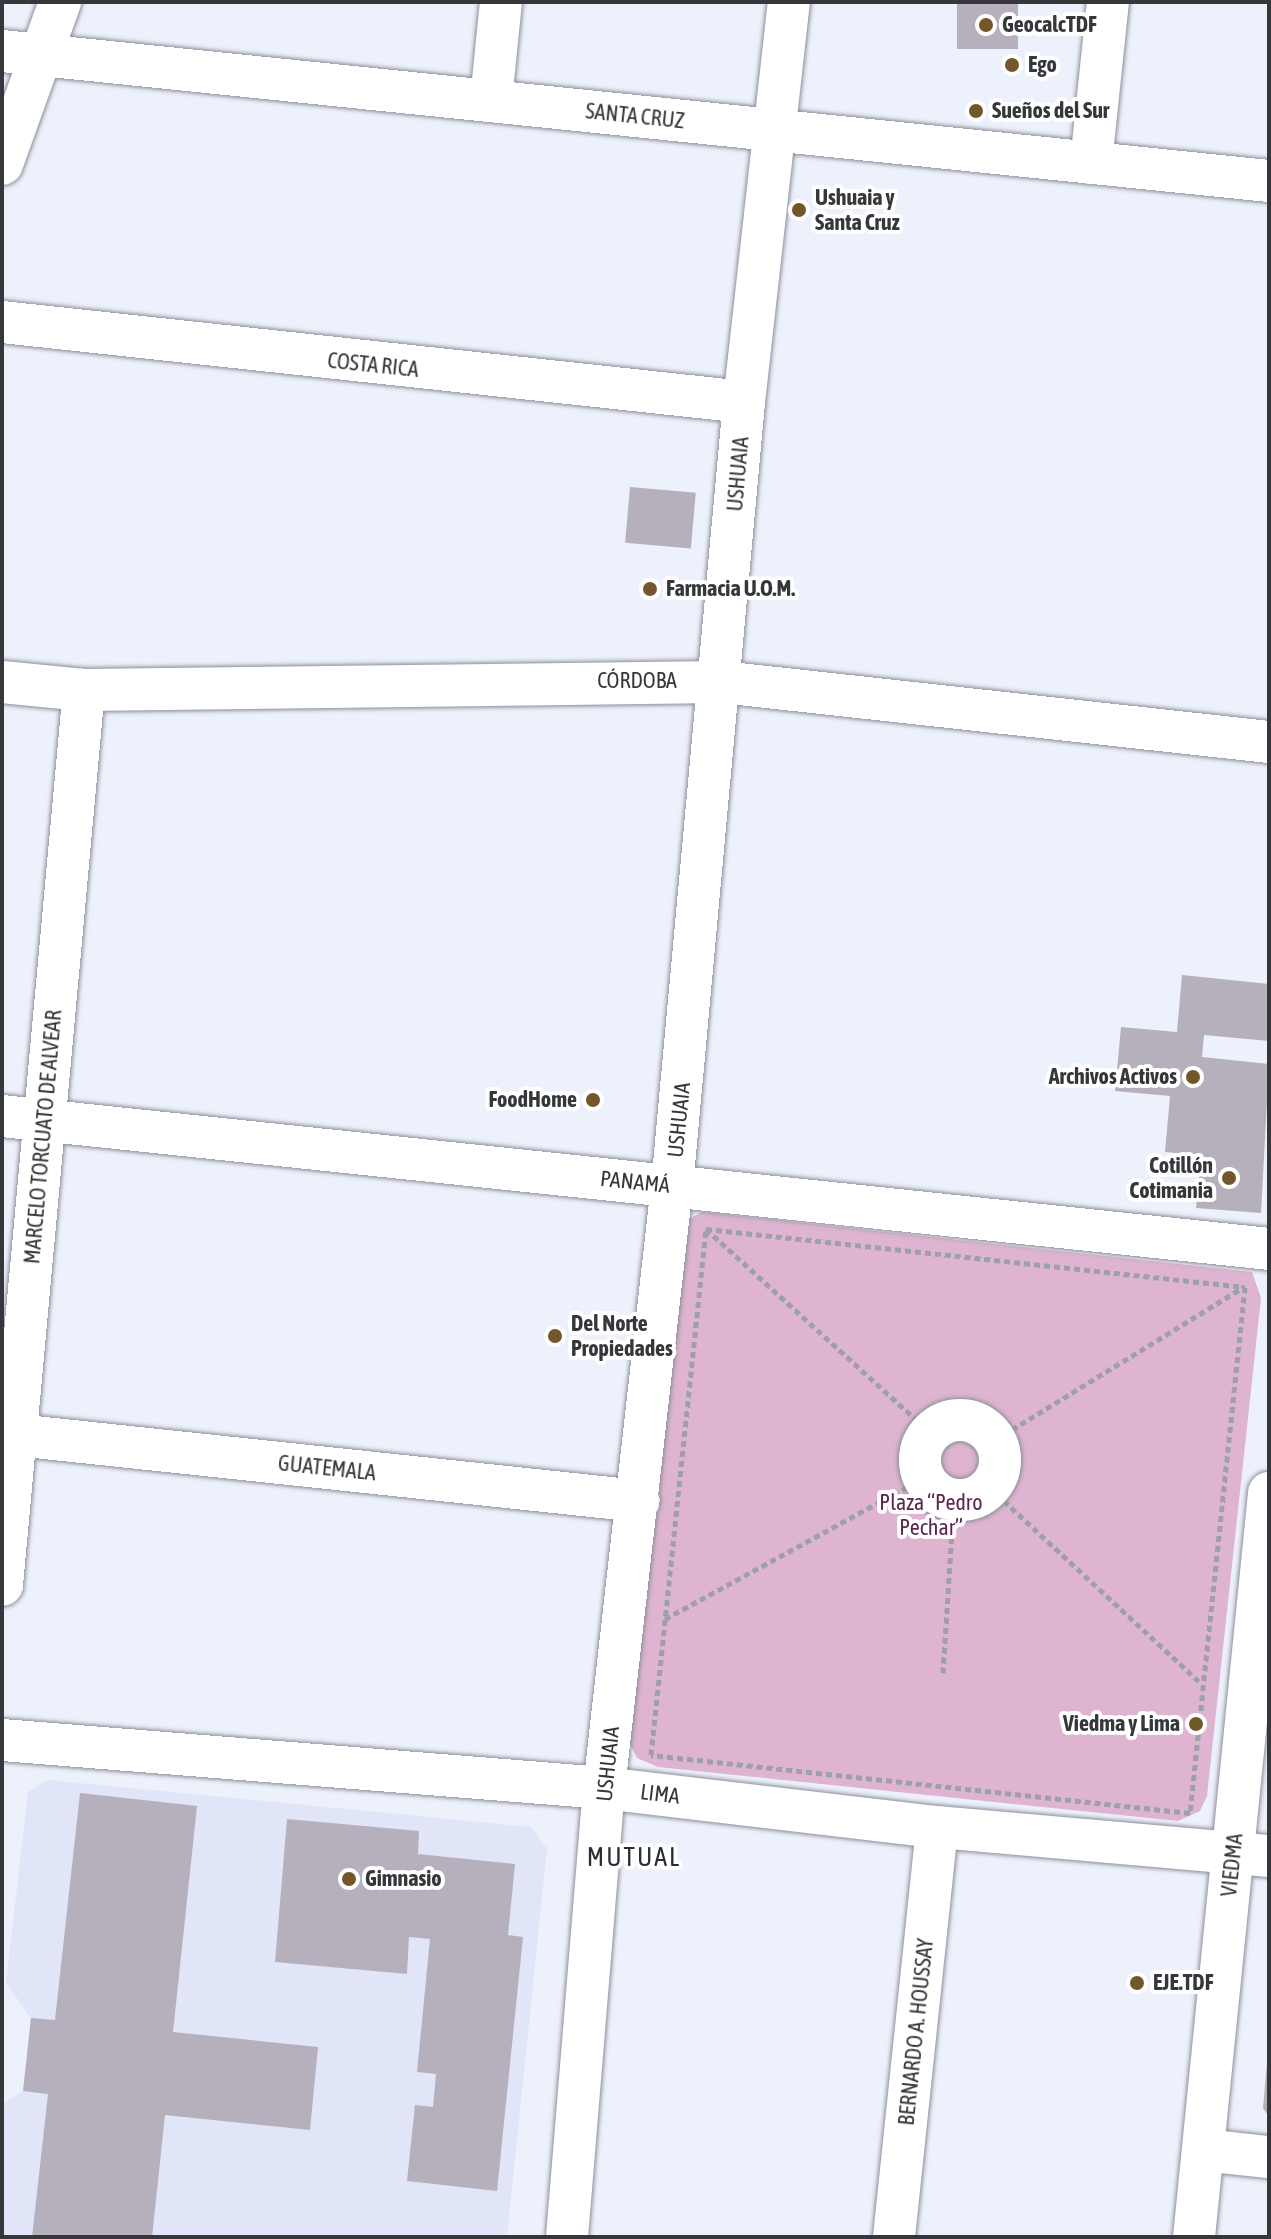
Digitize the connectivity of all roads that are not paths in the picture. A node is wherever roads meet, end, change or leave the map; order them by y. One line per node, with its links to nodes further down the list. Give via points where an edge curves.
1 (60, 2): 5 (street)
2 (501, 2): 6 (street)
3 (789, 2): 7 (street, USHUAIA)
4 (1108, 2): 8 (street)
5 (21, 53): 6 (street, SANTA CRUZ); 9 (street)
6 (491, 100): 7 (street, SANTA CRUZ)
7 (773, 131): 8 (street, SANTA CRUZ); 12 (street, USHUAIA)
8 (1091, 163): 10 (street, SANTA CRUZ)
9 (2, 164)
10 (1269, 181)
11 (2, 322): 12 (street, COSTA RICA)
12 (744, 402): 14 (street, USHUAIA)
13 (2, 682): 15 (street, CÓRDOBA)
14 (721, 682): 15 (street, CÓRDOBA); 16 (street, CÓRDOBA); 19 (street, USHUAIA)
15 (84, 690): 18 (street, MARCELO TORCUATO DE ALVEAR)
16 (1269, 742)
17 (2, 1116): 18 (street, PANAMÁ)
18 (45, 1120): 19 (street, PANAMÁ); 21 (street, MARCELO TORCUATO DE ALVEAR)
19 (672, 1186): 20 (street, PANAMÁ); 24 (street, USHUAIA)
20 (1269, 1249)
21 (16, 1435): 24 (street, GUATEMALA); 25 (street, MARCELO TORCUATO DE ALVEAR)
22 (956, 1488): 22 (street, via 1000,1460 995,1440 964,1420 930,1432 920,1454)
23 (1269, 1493): 29 (street, VIEDMA)
24 (639, 1501): 27 (street, USHUAIA)
25 (2, 1585)
26 (2, 1740): 27 (street, LIMA)
27 (604, 1788): 28 (street, LIMA); 32 (street, USHUAIA)
28 (937, 1827): 29 (street, LIMA); 33 (street, BERNARDO A. HOUSSAY)
29 (1251, 1854): 30 (street, VIEDMA)
30 (1203, 2150): 31 (street); 34 (street, VIEDMA)
31 (1269, 2157)
32 (567, 2237)
33 (894, 2237)
34 (1194, 2237)

